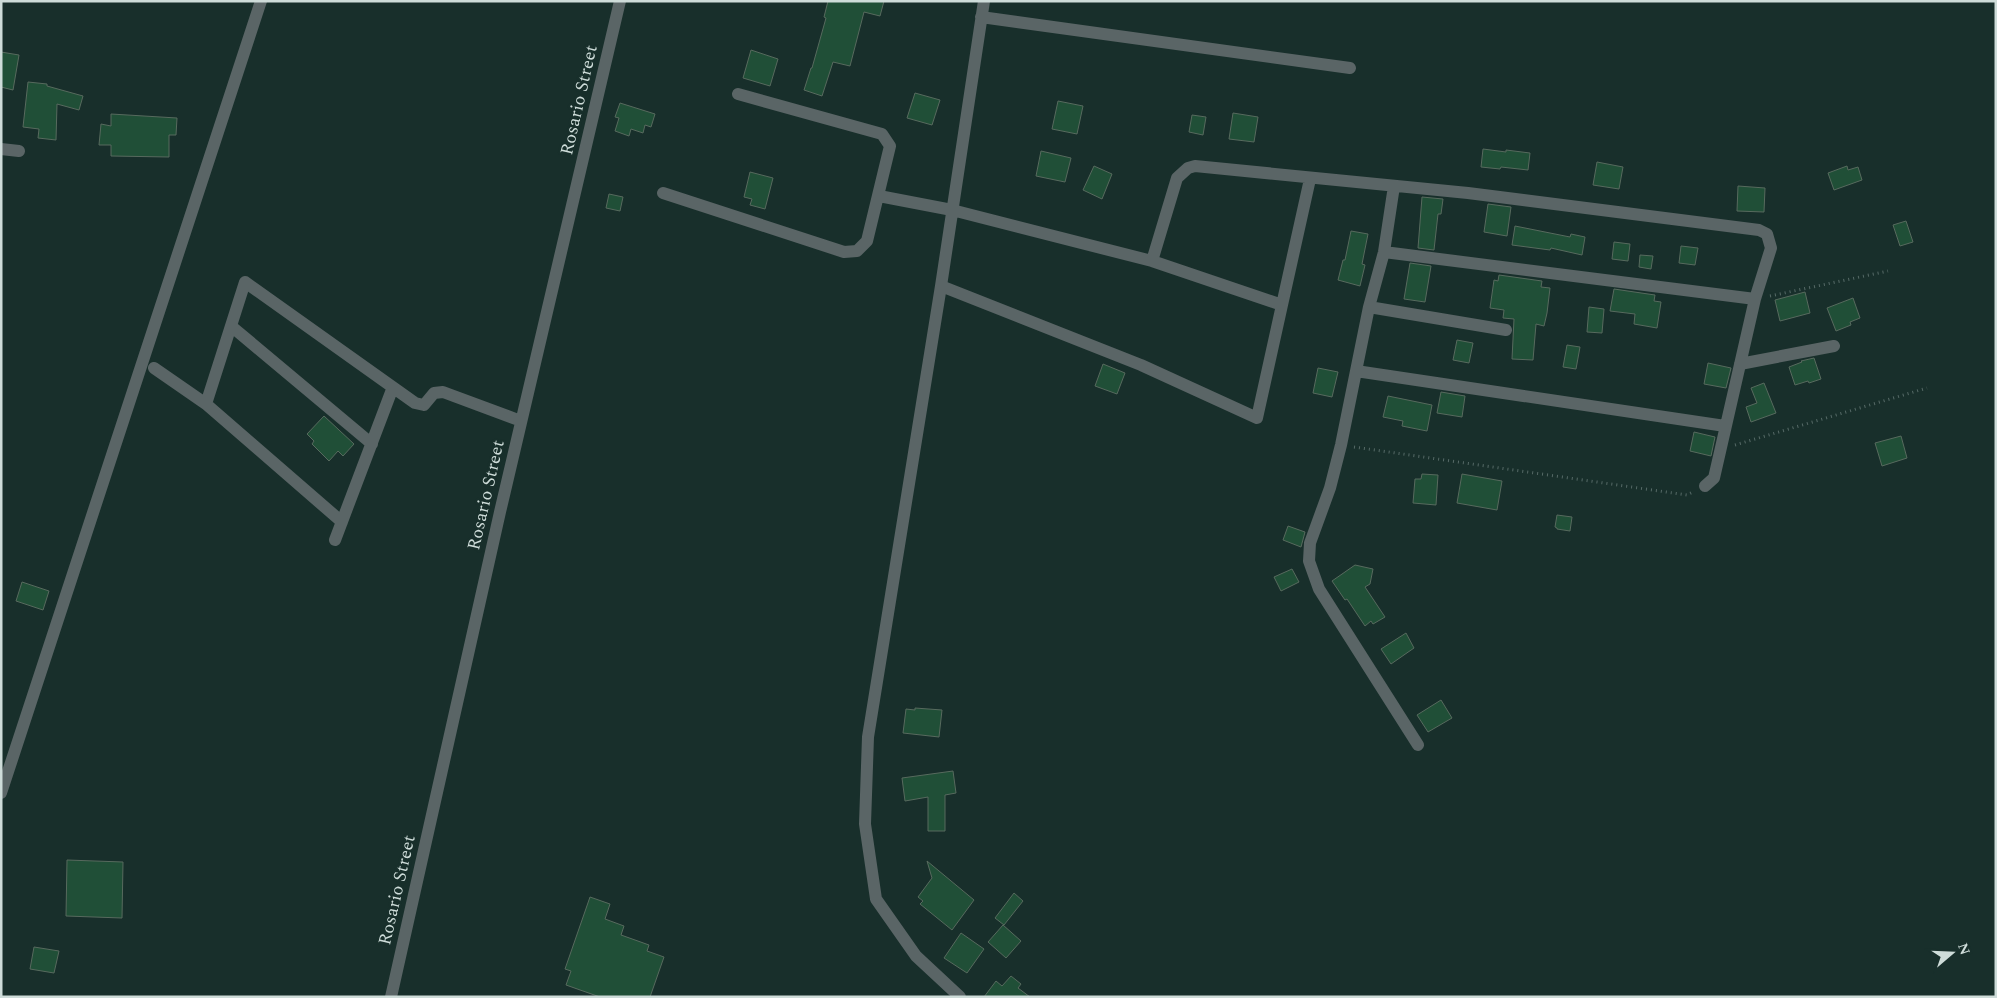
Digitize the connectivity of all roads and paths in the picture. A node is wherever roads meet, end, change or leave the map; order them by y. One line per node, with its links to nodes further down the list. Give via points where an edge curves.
1 (261, 1): 39 (street)
2 (620, 1): 30 (street, Rosario Street)
3 (984, 1): 4 (street)
4 (981, 17): 5 (street); 13 (street)
5 (1350, 68)
6 (738, 94): 12 (street, via 882,134 890,146)
7 (1, 149): 8 (street)
8 (19, 151)
9 (1310, 179): 10 (street); 15 (street, via 1195,166 1188,168 1177,178); 19 (street)
10 (1394, 186): 14 (street); 18 (street, via 1758,230 1767,234 1771,248)
11 (663, 193): 12 (street, via 844,252 857,251 868,241)
12 (878, 196): 13 (street)
13 (952, 210): 15 (street); 17 (street)
14 (1384, 252): 18 (street); 20 (street)
15 (1152, 261): 19 (street)
16 (1888, 271): 18 (path)
17 (941, 286): 19 (street, via 1140,365 1257,418); 41 (street, via 868,737 865,824 876,899 916,956)
18 (1755, 299): 24 (street)
19 (1282, 305)
20 (1369, 308): 22 (street); 26 (street)
21 (231, 326): 27 (street, via 245,282); 29 (street); 32 (street)
22 (1506, 330)
23 (1834, 346): 24 (street)
24 (1740, 364): 31 (street)
25 (154, 368): 29 (street)
26 (1356, 370): 31 (street); 33 (street)
27 (393, 387): 30 (street, via 415,403 424,405 434,393 443,392); 32 (street)
28 (1927, 388): 34 (path)
29 (206, 404): 36 (street)
30 (521, 421): 40 (street, Rosario Street)
31 (1725, 426): 34 (street)
32 (372, 444): 36 (street)
33 (1341, 445): 35 (path, via 1688,495); 38 (street, via 1310,543 1309,561 1319,589)
34 (1720, 449): 35 (street, via 1714,478)
35 (1705, 486)
36 (342, 522): 37 (street)
37 (335, 540)
38 (1418, 745)
39 (1, 793)
40 (391, 997)
41 (960, 997)

